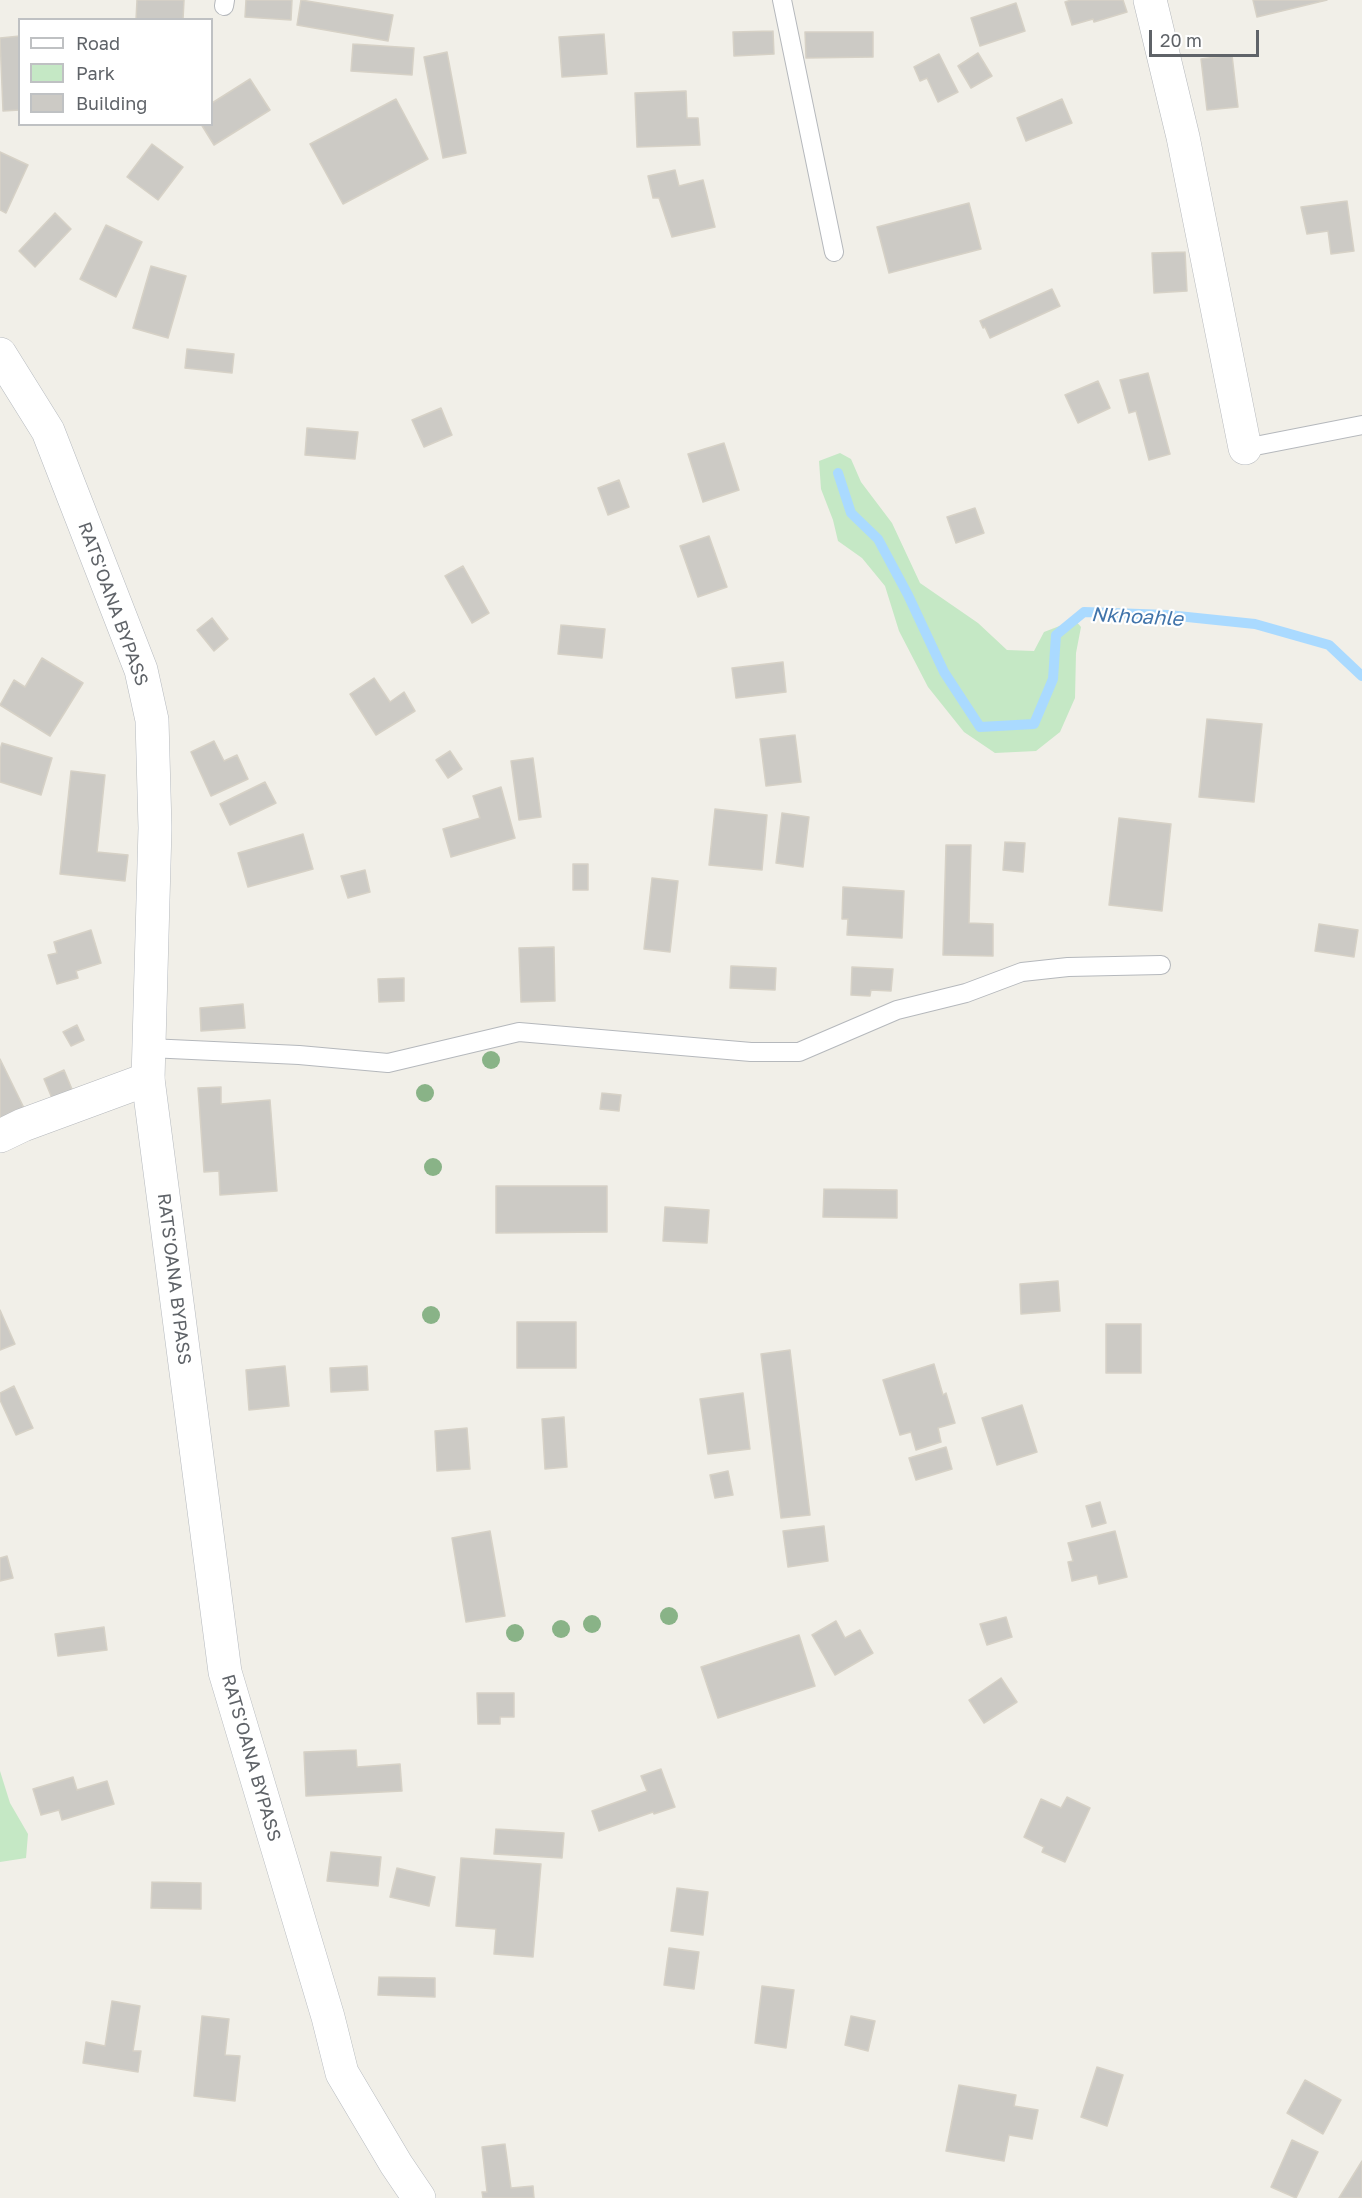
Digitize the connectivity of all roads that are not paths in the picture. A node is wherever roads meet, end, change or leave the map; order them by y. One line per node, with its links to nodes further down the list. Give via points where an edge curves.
1 (782, 0): 3 (lane)
2 (1150, 0): 6 (street, via 1183,137)
3 (834, 252)
4 (0, 354): 8 (street, RATS'OANA BYPASS, via 48,431 141,670 152,720 155,828)
5 (1362, 425): 6 (lane)
6 (1245, 448)
7 (1161, 965): 8 (lane, via 1022,972 966,993 897,1010 799,1052 751,1052 519,1032 388,1063 299,1055)
8 (148, 1063): 9 (street); 10 (street, RATS'OANA BYPASS, via 225,1672 342,2073)
9 (0, 1136)
10 (418, 2198)

